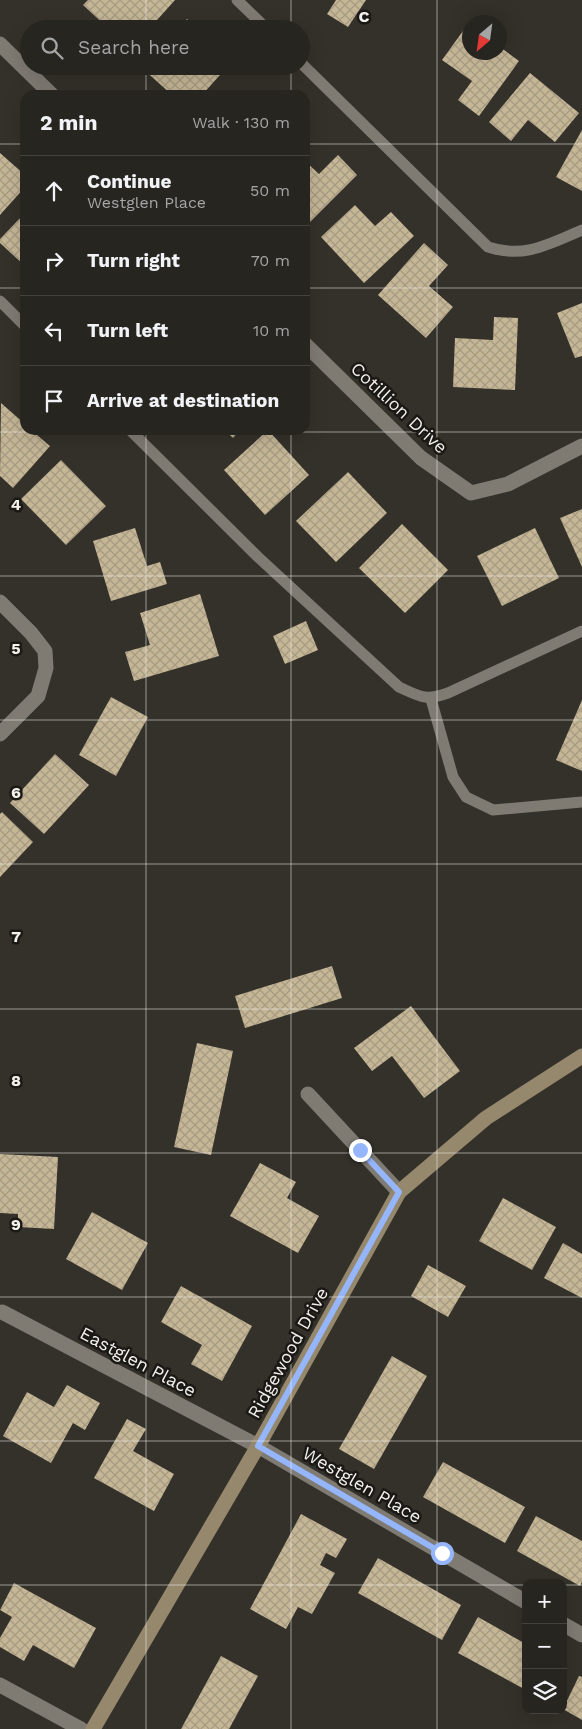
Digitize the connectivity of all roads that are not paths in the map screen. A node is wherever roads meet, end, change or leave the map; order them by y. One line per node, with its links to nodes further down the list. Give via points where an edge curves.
1 (237, 0): 2 (lane)
2 (258, 20)
3 (0, 44): 4 (street)
4 (20, 64)
5 (310, 72): 8 (lane, via 488,247 506,253 536,250)
6 (32, 75): 7 (street)
7 (47, 90)
8 (582, 230)
9 (0, 301): 10 (lane)
10 (20, 321)
11 (310, 349): 13 (street, Cotillion Drive, via 421,458 471,493 508,484)
12 (135, 435): 16 (lane, via 258,557 399,687)
13 (582, 446)
14 (0, 602): 17 (street, via 44,651 46,668 38,696)
15 (582, 631): 16 (lane)
16 (431, 699): 18 (lane, via 453,777 466,797 494,810)
17 (0, 734)
18 (582, 802)
19 (581, 1059): 21 (street, Ridgewood Drive, via 486,1118)
20 (308, 1094): 21 (street)
21 (399, 1192): 23 (street, Ridgewood Drive)
22 (2, 1312): 23 (street, Eastglen Place)
23 (258, 1446): 24 (street, Westglen Place); 29 (street, Ridgewood Drive)
24 (522, 1600)
25 (567, 1626): 26 (street)
26 (582, 1635)
27 (0, 1685): 28 (street)
28 (81, 1729)
29 (93, 1729)

